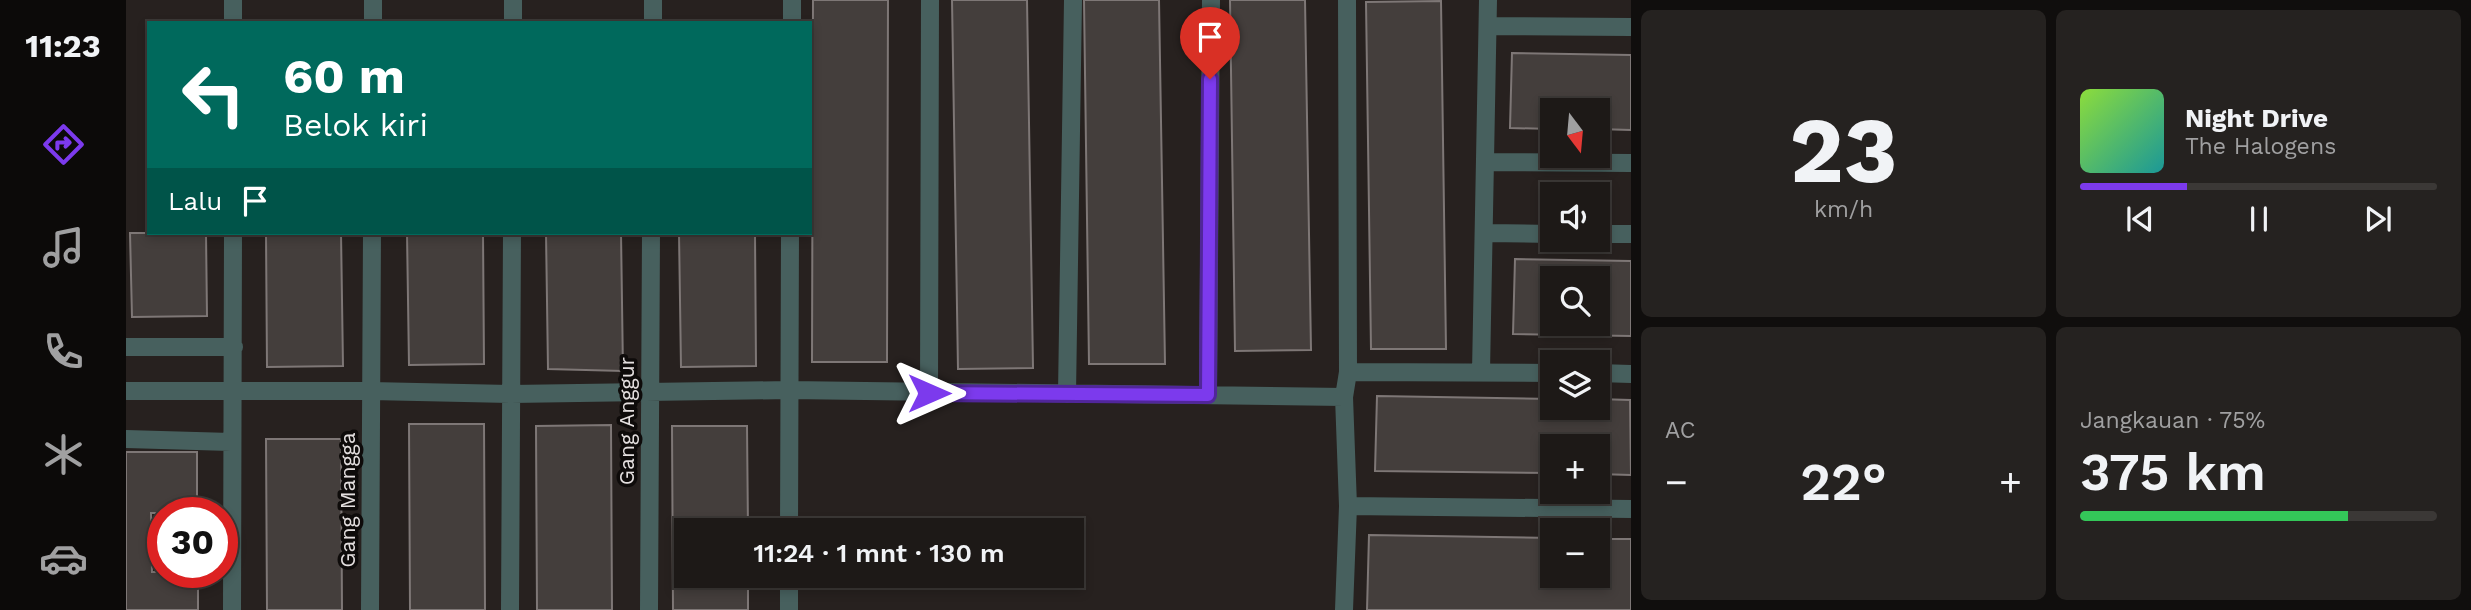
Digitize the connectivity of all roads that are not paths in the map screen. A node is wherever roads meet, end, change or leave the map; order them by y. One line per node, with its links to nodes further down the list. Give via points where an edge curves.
1 (233, 0): 11 (street)
2 (373, 0): 12 (street)
3 (513, 0): 13 (street)
4 (653, 0): 14 (street)
5 (792, 0): 15 (street)
6 (930, 0): 41 (street)
7 (1073, 0): 43 (street)
8 (1211, 0): 44 (street)
9 (1347, 0): 31 (street)
10 (1488, 0): 16 (street)
11 (233, 21)
12 (373, 21)
13 (513, 21)
14 (653, 21)
15 (792, 21)
16 (1488, 26): 17 (street); 18 (street)
17 (1631, 27)
18 (1486, 162): 19 (street); 20 (street)
19 (1631, 163)
20 (1485, 233): 21 (street); 32 (street)
21 (1540, 234)
22 (1610, 234): 23 (street)
23 (1631, 234)
24 (233, 235): 30 (street)
25 (372, 235): 39 (street, Gang Mangga)
26 (512, 235): 42 (street)
27 (651, 235): 40 (street, Gang Anggur)
28 (790, 235): 36 (street)
29 (126, 347): 30 (street)
30 (234, 347): 38 (street)
31 (1348, 372): 32 (street); 45 (street)
32 (1481, 372): 33 (street)
33 (1540, 373)
34 (1610, 373): 35 (street)
35 (1631, 374)
36 (789, 390): 40 (street); 41 (street); 50 (street)
37 (126, 391): 38 (street)
38 (232, 391): 39 (street); 47 (street)
39 (371, 391): 42 (street); 53 (street, Gang Mangga)
40 (650, 393): 42 (street); 55 (street, Gang Anggur)
41 (929, 393): 43 (street)
42 (511, 394): 54 (street)
43 (1067, 394): 44 (street)
44 (1208, 395): 45 (street)
45 (1344, 397): 48 (street)
46 (126, 439): 47 (street)
47 (231, 442): 52 (street)
48 (1348, 506): 49 (street); 57 (street)
49 (1631, 509)
50 (789, 518)
51 (789, 588): 56 (street)
52 (232, 610)
53 (370, 610)
54 (510, 610)
55 (649, 610)
56 (789, 610)
57 (1344, 610)

